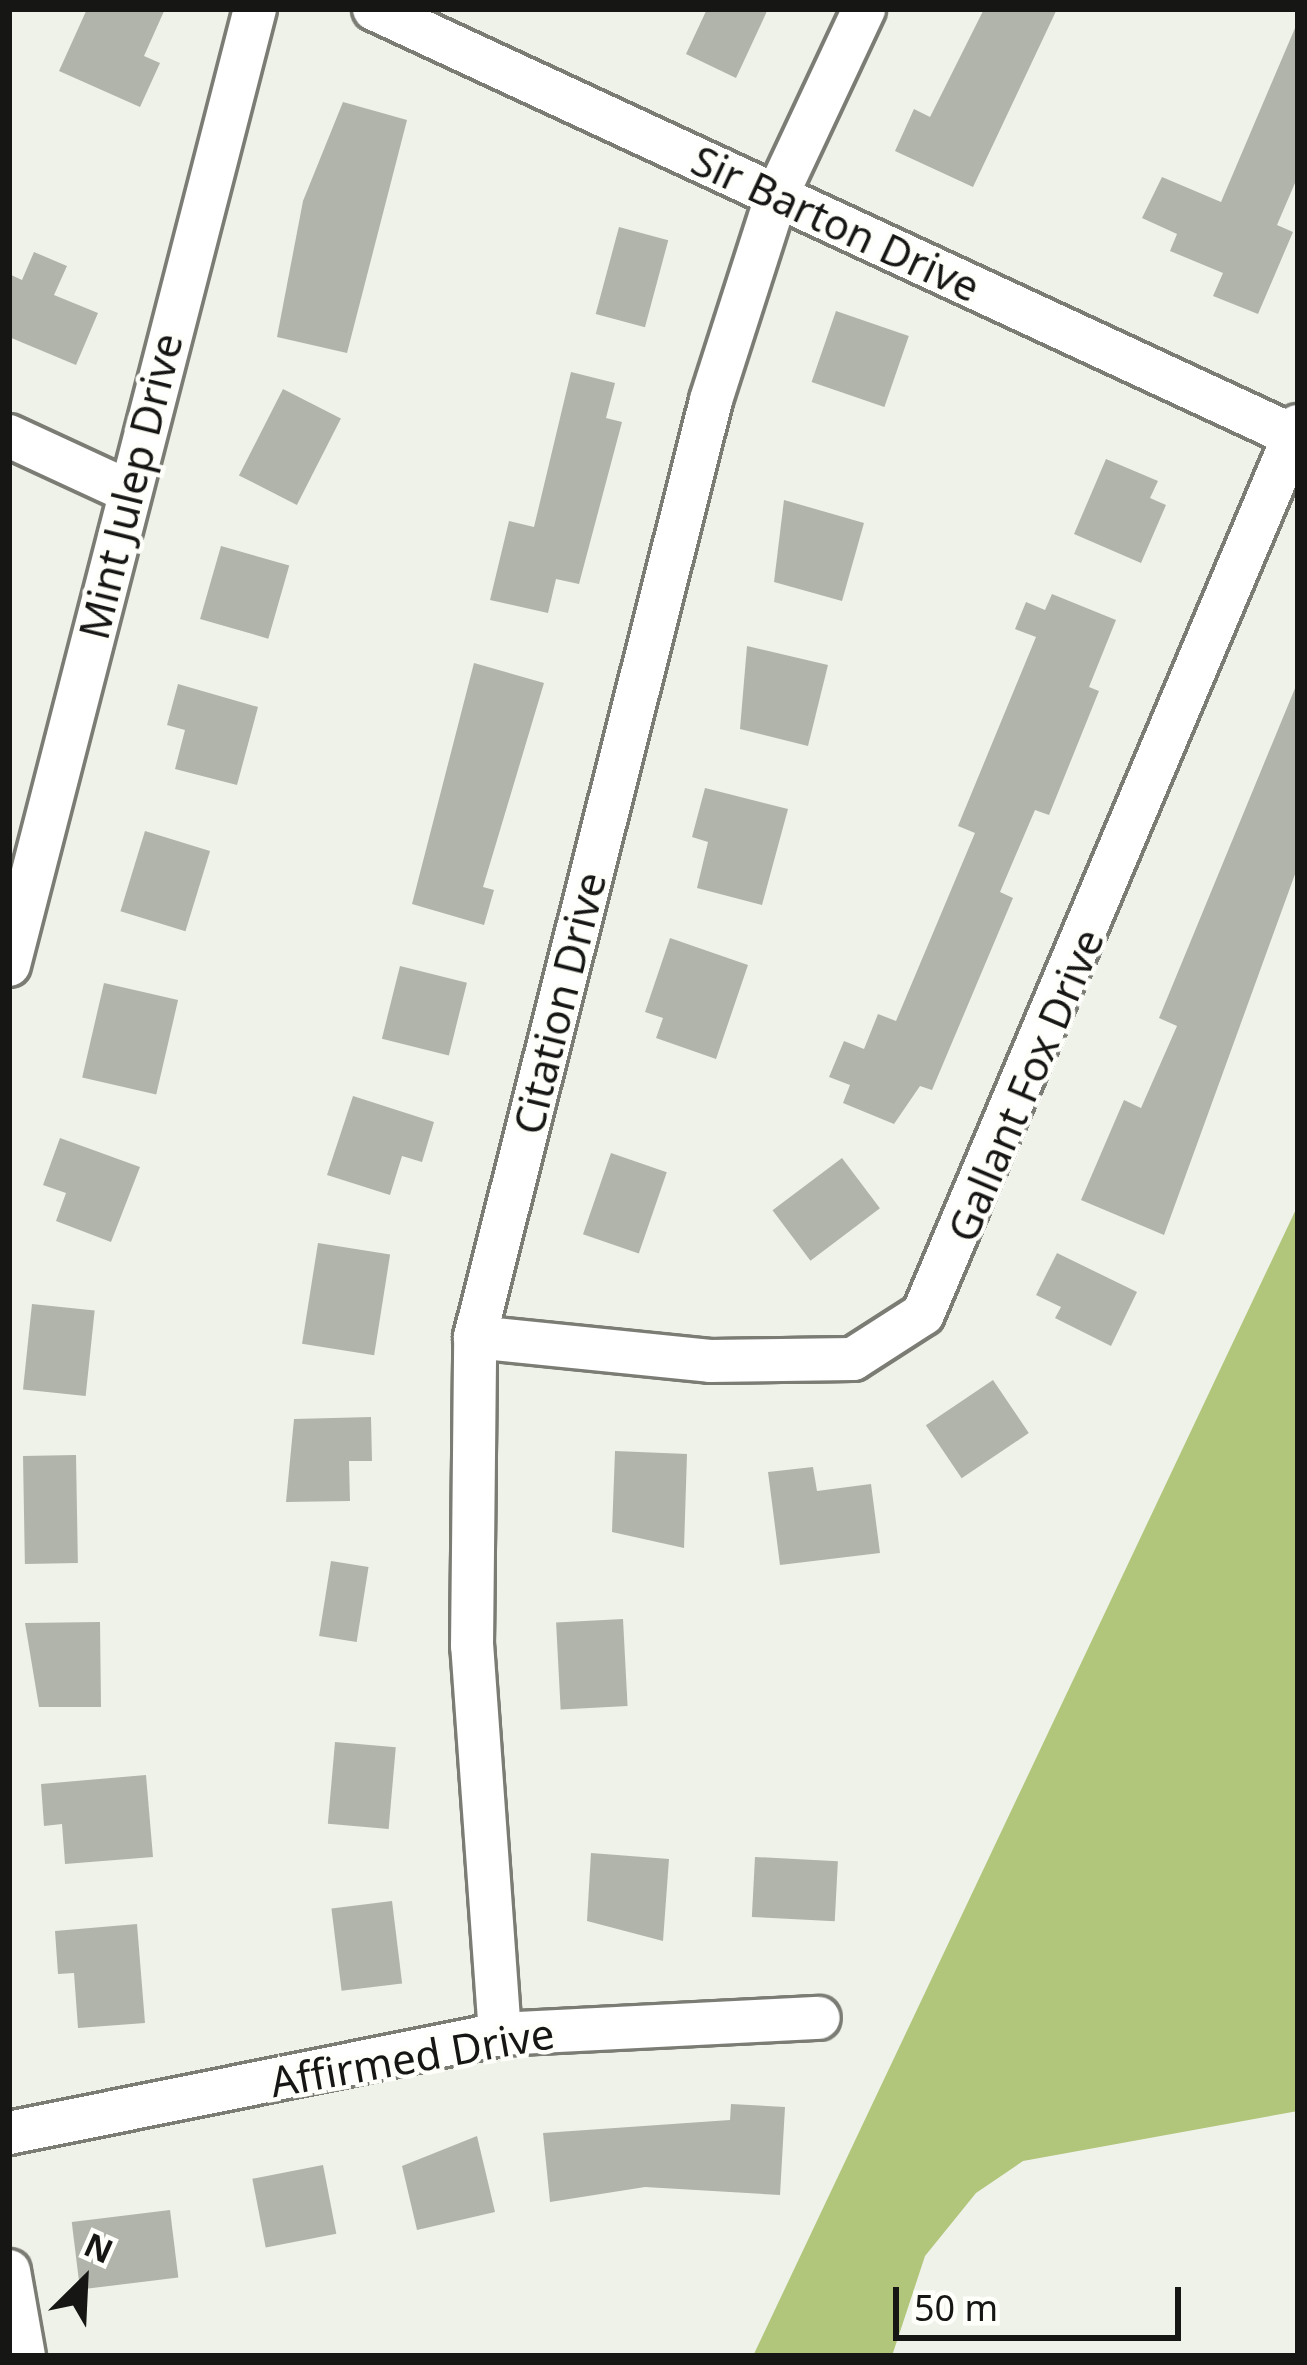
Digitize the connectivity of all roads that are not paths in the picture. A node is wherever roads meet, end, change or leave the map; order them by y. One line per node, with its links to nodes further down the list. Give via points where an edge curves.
1 (255, 9): 7 (street, Mint Julep Drive)
2 (374, 9): 4 (street, Sir Barton Drive)
3 (864, 9): 4 (street, Citation Drive)
4 (777, 195): 5 (street, Sir Barton Drive); 9 (street, Citation Drive, via 654,613)
5 (1296, 433): 9 (street, Gallant Fox Drive, via 923,1314 853,1359 710,1361)
6 (9, 436): 7 (street)
7 (128, 491): 8 (street, Mint Julep Drive)
8 (9, 965)
9 (475, 1337): 11 (street, Citation Drive, via 472,1646)
10 (819, 2018): 11 (street, Affirmed Drive)
11 (500, 2034): 12 (street, Affirmed Drive)
12 (9, 2134)
13 (9, 2272): 14 (street)
14 (24, 2356)

